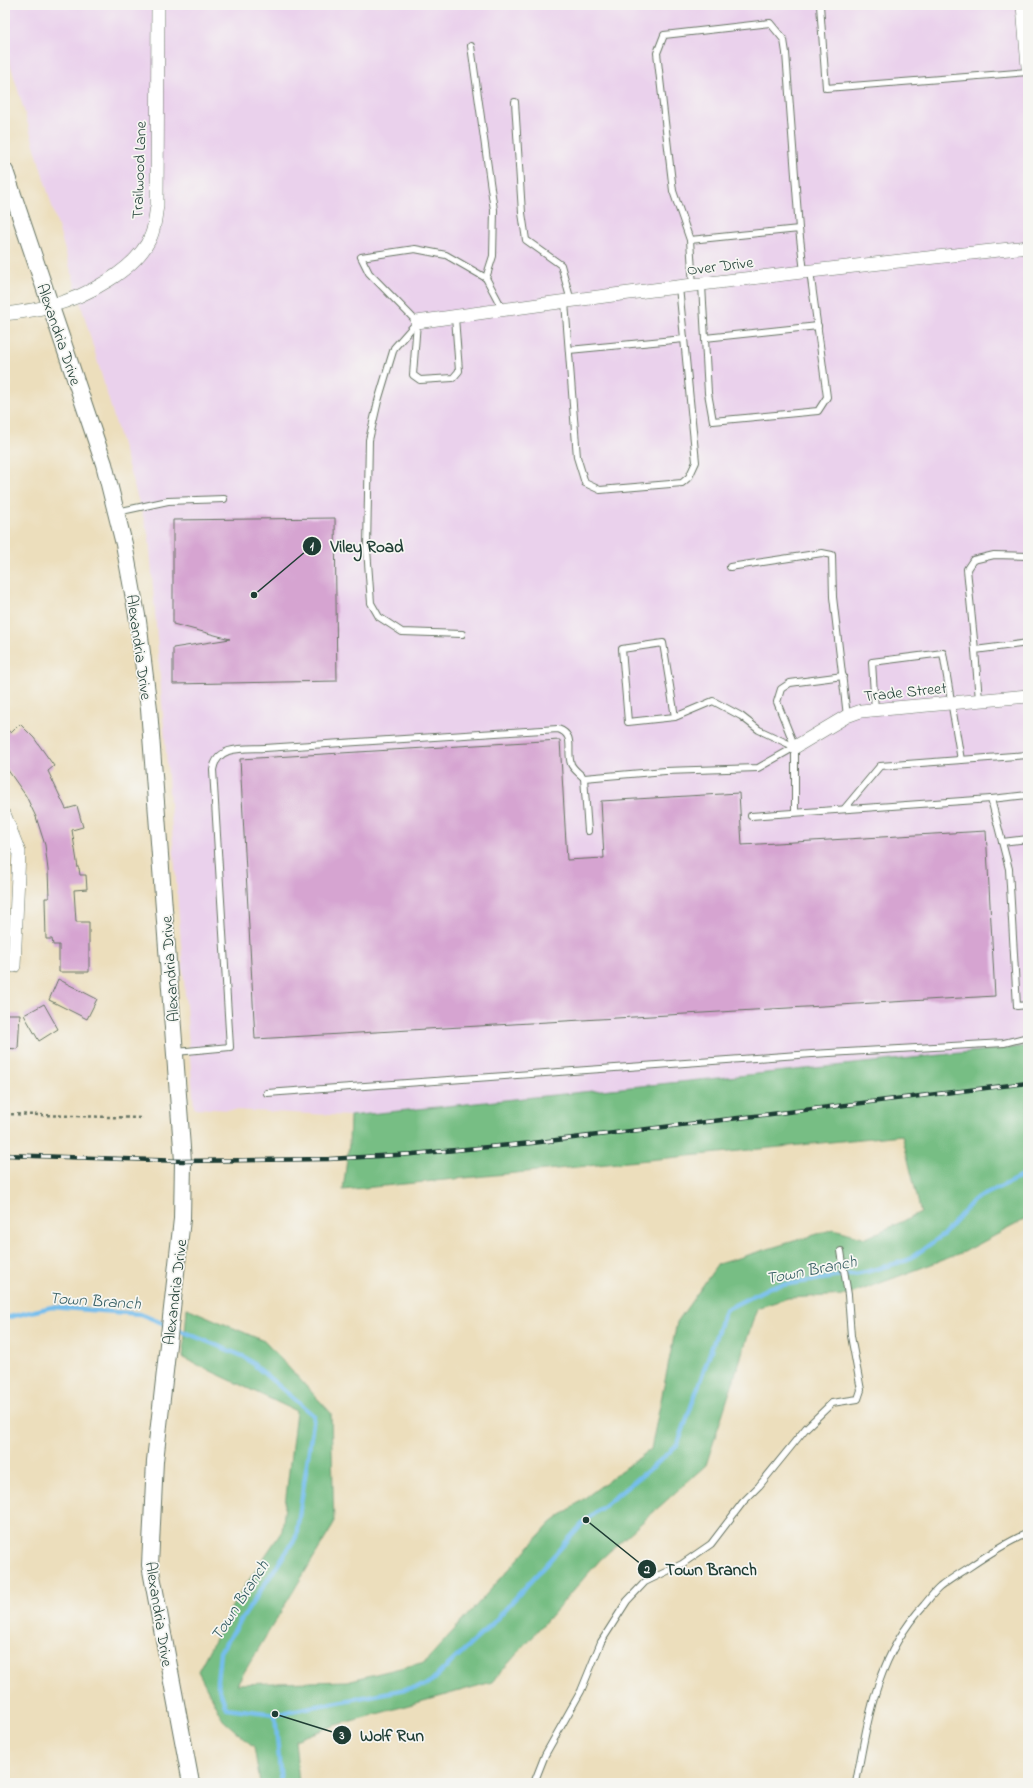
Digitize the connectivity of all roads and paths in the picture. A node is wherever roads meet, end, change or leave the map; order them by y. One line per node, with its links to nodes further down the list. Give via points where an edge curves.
1 (158, 5): 18 (street, Trailwood Lane, via 157,206 151,236 125,270 102,284)
2 (820, 5): 7 (lane, via 826,88)
3 (1023, 5): 4 (street)
4 (1026, 29): 6 (street)
5 (471, 46): 14 (lane, via 494,210 493,256)
6 (1028, 67)
7 (1028, 72)
8 (515, 102): 17 (lane, via 526,240 561,265)
9 (5, 171): 18 (street, Alexandria Drive)
10 (800, 229): 11 (lane); 11 (lane, via 786,53 784,40 770,23 664,35 657,53 673,191); 13 (lane)
11 (690, 240): 15 (lane)
12 (1028, 247): 13 (street, Over Drive)
13 (807, 272): 15 (street, Over Drive); 23 (lane)
14 (486, 278): 19 (lane); 22 (lane, via 446,255 415,249 361,257 369,273)
15 (697, 285): 16 (street, Over Drive); 24 (lane)
16 (679, 287): 17 (street, Over Drive); 25 (lane)
17 (568, 301): 19 (street, Over Drive); 26 (lane)
18 (51, 306): 20 (street, Trailwood Lane); 28 (street, Alexandria Drive, via 104,464)
19 (503, 310): 21 (street, Over Drive)
20 (5, 314)
21 (455, 317): 22 (street, Over Drive); 22 (lane, via 459,371 453,378 420,380 413,375)
22 (418, 322): 31 (lane, via 394,348 369,440 367,549 371,603 379,617 402,632)
23 (818, 326): 24 (lane); 24 (lane, via 827,397 818,411 713,421 708,393)
24 (705, 338)
25 (684, 339): 26 (lane); 26 (lane, via 696,462 689,477 682,483 600,490 585,483 578,457)
26 (569, 350)
27 (224, 498): 28 (lane, via 168,501)
28 (117, 512): 57 (street, Alexandria Drive, via 138,621 149,709)
29 (1028, 556): 33 (lane, via 994,555 973,560 967,569)
30 (730, 567): 34 (lane, via 822,553 832,555 833,597)
31 (462, 634)
32 (1028, 643): 33 (lane)
33 (975, 650): 36 (lane)
34 (843, 676): 39 (lane); 41 (lane, via 790,683 781,689 777,702)
35 (1028, 696): 36 (street, Trade Street)
36 (979, 700): 37 (street, Trade Street)
37 (952, 703): 38 (street, Trade Street); 38 (lane, via 943,653 872,662); 43 (lane)
38 (875, 710): 39 (street, Trade Street)
39 (847, 716): 41 (street, Trade Street)
40 (675, 717): 40 (lane, via 628,722 622,649 663,643); 41 (lane, via 713,701 741,716 759,730)
41 (795, 747): 44 (lane, via 758,768 666,771); 48 (lane)
42 (1028, 755): 43 (lane)
43 (961, 760): 47 (lane, via 880,766)
44 (584, 778): 51 (lane); 57 (lane, via 571,765 569,737 565,731 558,729 232,749 220,756 214,762 213,770 230,1047)
45 (1028, 795): 46 (lane)
46 (991, 799): 47 (lane); 53 (lane)
47 (845, 808): 48 (lane)
48 (795, 812): 50 (lane)
49 (5, 816): 54 (street, via 19,852)
50 (751, 816)
51 (588, 831)
52 (1028, 839): 53 (lane)
53 (1002, 842): 55 (lane, via 1009,869 1017,1006)
54 (14, 966)
55 (1028, 1005)
56 (1028, 1037): 58 (lane, via 1004,1043)
57 (175, 1052): 63 (street, Alexandria Drive, via 183,1161 182,1219 155,1461 150,1565)
58 (267, 1093)
59 (5, 1114): 60 (path)
60 (143, 1118)
61 (841, 1251): 64 (lane, via 851,1336 861,1390 858,1400 832,1403 806,1428 711,1544 682,1564 645,1582 627,1601 601,1642 581,1691 545,1755)
62 (1028, 1533): 65 (lane, via 1017,1537 940,1587 911,1619 898,1638 882,1672 869,1716)
63 (191, 1783)
64 (534, 1783)
65 (856, 1783)

